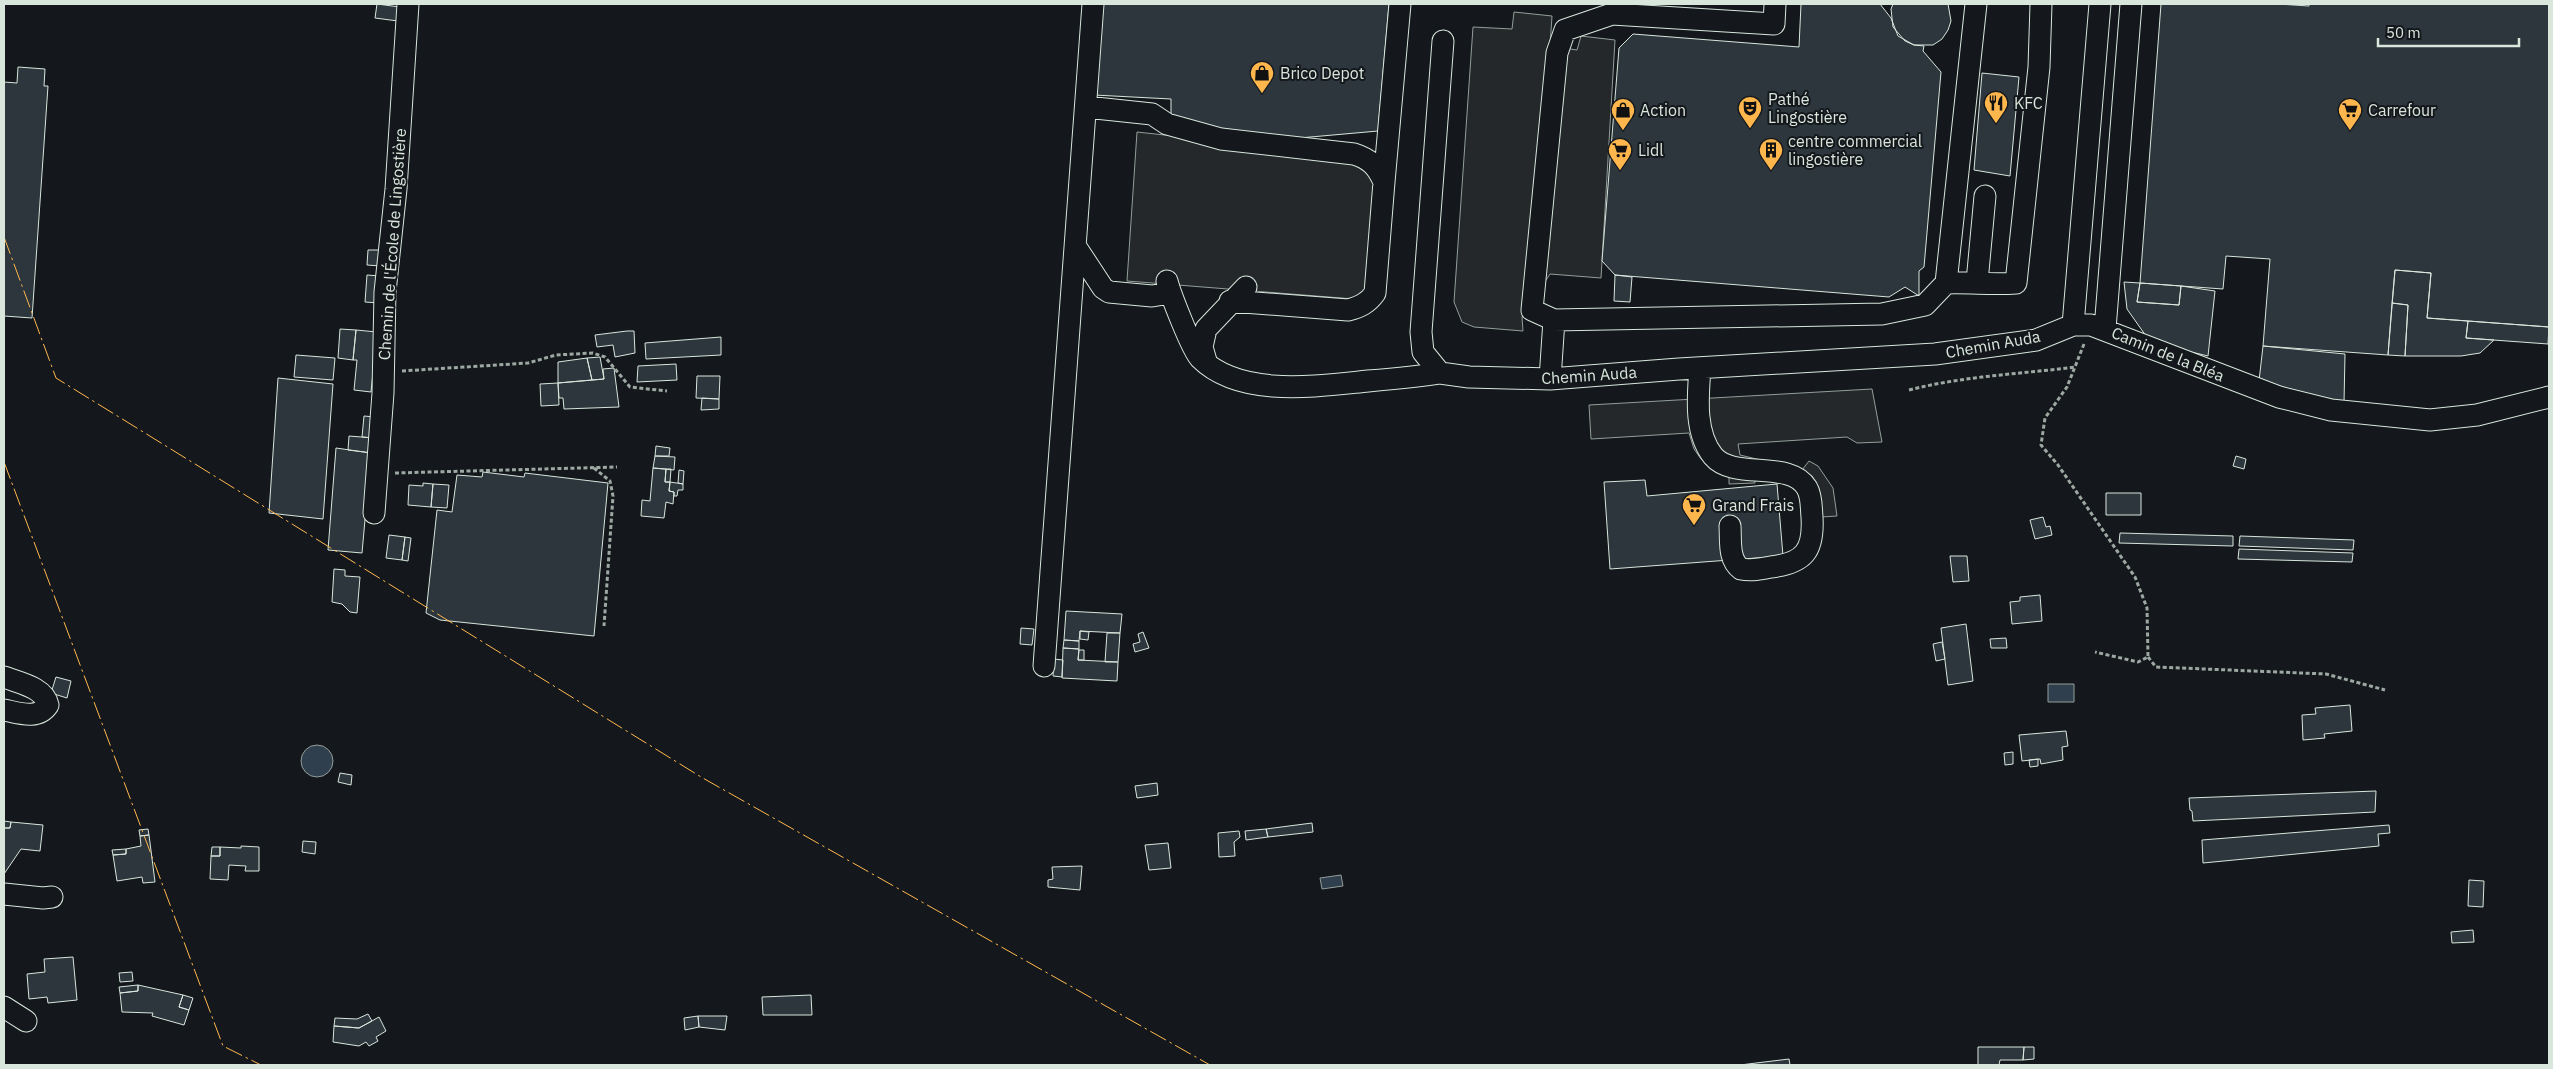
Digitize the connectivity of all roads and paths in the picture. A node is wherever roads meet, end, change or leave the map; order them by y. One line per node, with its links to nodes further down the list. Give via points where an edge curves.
1 (408, 4): 23 (street, Chemin de l'École de Lingostière, via 386,292)
2 (1093, 4): 10 (street)
3 (1400, 4): 11 (street)
4 (1775, 4): 18 (street, via 1774,24 1612,14 1565,30 1556,62 1532,310)
5 (1976, 4): 15 (street)
6 (2040, 4): 14 (street, via 2038,67 2016,283 1993,286)
7 (2100, 4): 19 (street)
8 (2130, 4): 19 (street, Camin de la Bléa)
9 (1443, 42): 24 (street, via 1421,332 1423,352)
10 (1086, 107): 11 (street, via 1152,114 1166,124 1221,139 1354,154 1372,162); 13 (street)
11 (1384, 182): 17 (street, via 1375,292 1365,304 1348,310)
12 (1985, 196): 14 (street)
13 (1076, 247): 20 (street, via 1109,292 1152,296 1169,287 1198,356); 37 (street)
14 (1977, 282): 15 (street)
15 (1946, 283): 18 (street, via 1925,305 1882,314)
16 (1246, 286): 17 (street)
17 (1230, 301): 20 (street, via 1204,335 1202,347)
18 (1554, 320): 25 (street)
19 (2090, 326): 21 (path); 22 (street, Chemin Auda, via 2036,340 1935,354); 28 (street, Camin de la Bléa, via 2278,397 2331,410 2430,420 2477,415)
20 (1207, 364): 24 (street, Chemin Auda, via 1226,375 1283,387)
21 (2076, 367): 26 (path, via 1948,380); 36 (path, via 2067,387 2045,418 2041,446 2058,465 2136,578 2147,608)
22 (1700, 368): 25 (street, Chemin Auda); 33 (street, via 1700,427 1713,455 1727,466 1788,474 1806,486 1811,496 1812,526 1808,549 1801,558 1789,564 1741,569 1732,556)
23 (384, 369): 27 (path, via 403,371 528,363 556,355 593,353 605,357 630,387); 31 (street, Chemin de l'École de Lingostière)
24 (1440, 373): 25 (street, Chemin Auda, via 1469,378)
25 (1550, 379)
26 (1909, 390)
27 (667, 391)
28 (2549, 397)
29 (617, 467): 30 (path)
30 (594, 468): 31 (path); 34 (path, via 610,482 613,496)
31 (377, 474): 32 (street, Chemin de l'École de Lingostière)
32 (374, 513)
33 (1730, 526)
34 (604, 626)
35 (2095, 652): 36 (path, via 2138,662)
36 (2148, 657): 39 (path, via 2156,667 2326,674)
37 (1044, 666)
38 (4, 677): 40 (street, via 41,692 48,705 36,714)
39 (2385, 690)
40 (4, 710)
41 (4, 894): 42 (street)
42 (52, 897)
43 (4, 1007): 44 (street)
44 (26, 1021)

